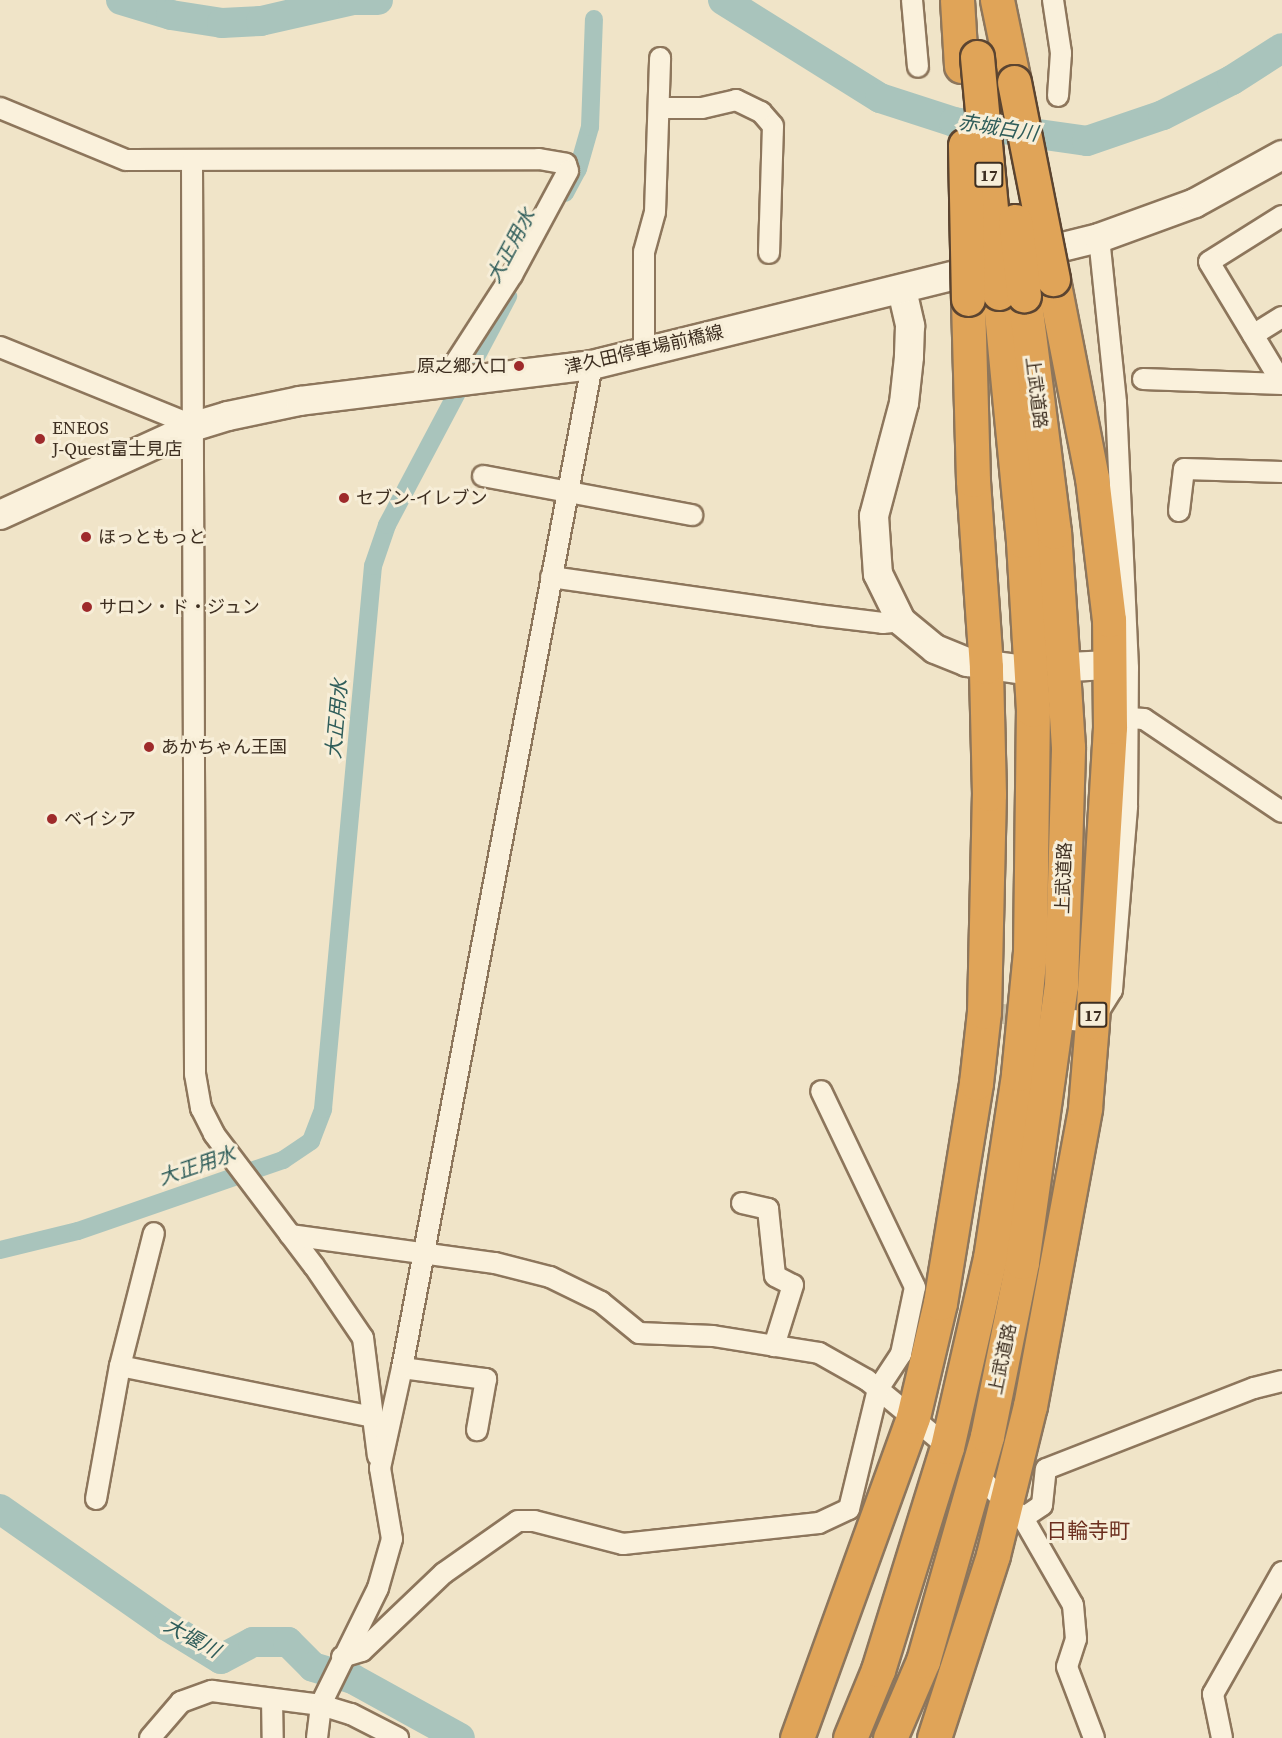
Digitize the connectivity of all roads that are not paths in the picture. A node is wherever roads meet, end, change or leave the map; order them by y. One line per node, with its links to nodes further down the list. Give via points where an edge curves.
1 (912, 0): 8 (street)
2 (957, 0): 9 (highway, 17)
3 (970, 0): 9 (highway, 上武道路 / 17)
4 (988, 0): 9 (highway, 上武道路 / 17)
5 (997, 0): 9 (highway, 17)
6 (1053, 0): 10 (street, via 1061,53)
7 (660, 58): 12 (street)
8 (918, 67)
9 (987, 69): 19 (highway, 上武道路 / 17, bridge); 37 (highway, 17, bridge, via 1053,279 1100,529)
10 (1058, 96)
11 (0, 108): 14 (street, via 126,160)
12 (659, 108): 17 (street, via 702,108 736,100 761,112 773,126); 23 (street, via 655,212 644,252)
13 (1282, 155): 16 (main road, 津久田停車場前橋線, via 1195,203)
14 (192, 162): 27 (street, via 527,159 566,164 568,171); 28 (street)
15 (1282, 216): 21 (street, via 1209,262)
16 (1099, 238): 18 (main road, 津久田停車場前橋線); 40 (street, via 1116,402)
17 (769, 253)
18 (902, 290): 23 (main road, 津久田停車場前橋線); 36 (main road, via 910,326 907,381 878,495 873,537 883,591)
19 (997, 296): 39 (highway, 17, via 973,480); 69 (highway, 上武道路 / 17, via 1023,541 1033,710 1030,952 1018,1074 990,1258 947,1447 896,1613); 70 (highway, 上武道路 / 17, via 1054,532 1068,747 1061,986 1022,1262 987,1436 923,1660)
20 (1282, 317): 21 (street)
21 (1253, 335): 26 (street)
22 (0, 347): 28 (street)
23 (644, 351): 24 (main road, 津久田停車場前橋線)
24 (592, 365): 27 (main road, 津久田停車場前橋線); 31 (street)
25 (1143, 379): 26 (street)
26 (1282, 383)
27 (454, 384): 28 (main road, 津久田停車場前橋線, via 300,401)
28 (195, 426): 33 (main road, 津久田停車場前橋線); 46 (street, via 195,1074 201,1108 236,1165)
29 (1282, 472): 32 (street, via 1184,469)
30 (483, 476): 31 (street)
31 (567, 492): 34 (street); 35 (street)
32 (1179, 511)
33 (0, 515)
34 (692, 515)
35 (550, 577): 36 (street, via 817,615 883,623); 47 (street)
36 (901, 621): 39 (main road, via 935,649)
37 (1110, 665): 38 (main road); 42 (highway, 17, via 1103,873)
38 (1068, 667)
39 (1002, 668): 54 (highway, 17, via 989,882 993,1013 940,1303)
40 (1129, 718): 41 (street, via 1144,719); 42 (street, via 1112,990)
41 (1282, 812)
42 (1078, 1020): 59 (highway, 17, via 1085,1108)
43 (821, 1091): 52 (street, via 915,1287 901,1354)
44 (742, 1203): 48 (street, via 768,1209 775,1276 793,1285)
45 (154, 1233): 49 (street)
46 (290, 1235): 47 (street); 53 (street, via 363,1338)
47 (424, 1252): 48 (street, via 550,1277 601,1302 639,1333 713,1336); 50 (street)
48 (774, 1346): 52 (street, via 819,1353)
49 (120, 1366): 53 (street); 58 (street)
50 (402, 1368): 55 (street, via 486,1379); 56 (street)
51 (1282, 1381): 59 (street, via 1254,1388 1046,1469 1042,1505)
52 (878, 1389): 54 (street); 61 (street, via 849,1509 819,1523 623,1544 518,1521 444,1573 362,1651)
53 (373, 1417): 56 (street)
54 (925, 1427): 68 (highway, 17)
55 (477, 1430)
56 (380, 1468): 61 (street, via 392,1539 378,1588)
57 (978, 1476): 59 (street)
58 (96, 1499)
59 (1015, 1509): 71 (highway, 17); 72 (street, via 1073,1605 1076,1639 1067,1667)
60 (1282, 1572): 73 (street, via 1213,1694)
61 (340, 1662): 63 (street)
62 (272, 1699): 63 (street); 64 (street, via 212,1691 182,1702); 65 (street)
63 (321, 1705): 66 (street); 67 (street, via 351,1714)
64 (150, 1738)
65 (273, 1738)
66 (317, 1738)
67 (398, 1738)
68 (797, 1738)
69 (850, 1738)
70 (890, 1738)
71 (934, 1738)
72 (1094, 1738)
73 (1222, 1738)

